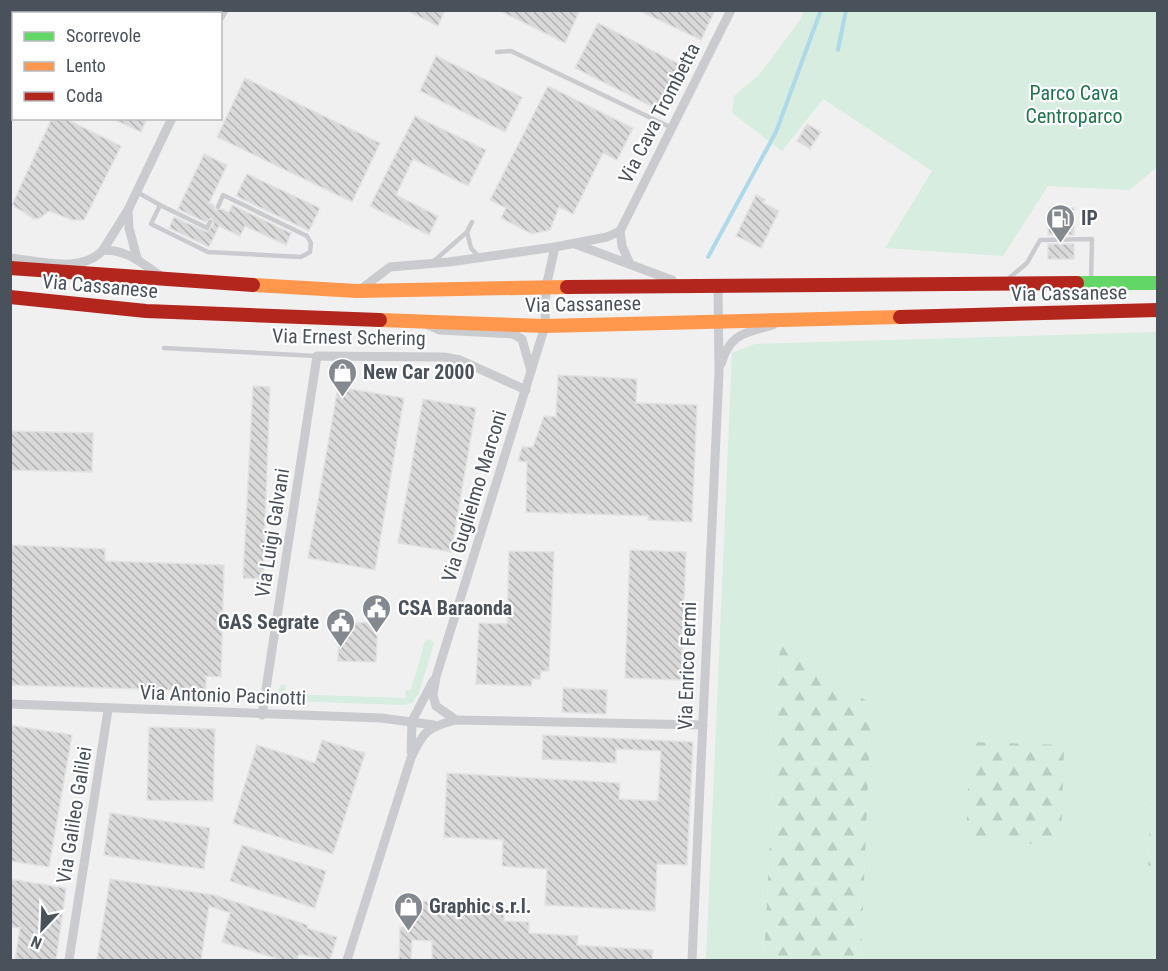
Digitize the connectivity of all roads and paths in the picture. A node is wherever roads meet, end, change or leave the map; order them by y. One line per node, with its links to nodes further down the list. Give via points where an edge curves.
1 (731, 10): 4 (street, Via Cava Trombetta)
2 (497, 52): 4 (lane, via 512,51)
3 (171, 120): 5 (street)
4 (672, 129): 11 (street, Via Cava Trombetta)
5 (137, 192): 6 (lane); 8 (street)
6 (160, 205): 7 (lane, via 151,224 208,252 301,257 310,252 308,236 223,195); 9 (lane, via 207,228)
7 (218, 207)
8 (128, 210): 15 (street); 17 (street)
9 (210, 222)
10 (471, 222): 12 (lane)
11 (620, 231): 13 (street); 20 (street)
12 (467, 232): 18 (lane, via 471,248); 19 (lane)
13 (573, 244): 14 (street); 20 (street)
14 (555, 247): 18 (street); 28 (street, Via Guglielmo Marconi)
15 (103, 250): 16 (street, via 90,261 77,264); 17 (street, via 122,251)
16 (10, 258)
17 (137, 258): 22 (street)
18 (480, 258): 19 (street)
19 (432, 263): 29 (street, via 390,267)
20 (630, 264): 25 (street)
21 (10, 268): 22 (main road, Via Cassanese)
22 (169, 281): 29 (main road, Via Cassanese)
23 (1092, 283): 24 (main road, Via Cassanese); 27 (main road, Via Cassanese); 27 (lane, via 1092,239 1040,240 1027,263)
24 (1158, 283)
25 (686, 284): 26 (main road, Via Cassanese); 28 (main road, Via Cassanese)
26 (718, 284): 27 (main road, Via Cassanese); 34 (street, Via Enrico Fermi)
27 (1004, 284)
28 (546, 286): 29 (main road, Via Cassanese); 35 (street, Via Guglielmo Marconi)
29 (357, 291)
30 (10, 297): 33 (main road, Via Cassanese, via 146,311)
31 (1158, 310): 32 (main road, Via Cassanese)
32 (789, 319): 34 (main road, Via Cassanese); 39 (street, Via Enrico Fermi, via 740,334 727,348)
33 (420, 321): 35 (main road, Via Cassanese); 38 (street, via 439,330 513,334 522,339)
34 (718, 321): 35 (main road, Via Cassanese); 39 (street, Via Enrico Fermi)
35 (545, 326): 38 (street, Via Guglielmo Marconi)
36 (164, 348): 37 (lane, Via Ernest Schering)
37 (317, 356): 40 (street, Via Ernest Schering, via 444,357); 44 (street, Via Luigi Galvani)
38 (531, 372): 40 (street, Via Guglielmo Marconi)
39 (719, 372): 48 (street, Via Enrico Fermi)
40 (526, 390): 41 (street, Via Guglielmo Marconi)
41 (436, 677): 45 (street, Via Guglielmo Marconi, via 436,706); 46 (street, Via Guglielmo Marconi)
42 (10, 704): 43 (street, Via Antonio Pacinotti)
43 (108, 710): 44 (street, Via Antonio Pacinotti); 50 (street, Via Galileo Galilei)
44 (262, 715): 46 (street, Via Antonio Pacinotti)
45 (456, 720): 47 (street); 48 (street)
46 (412, 722): 47 (street, Via Antonio Pacinotti); 49 (street, Via Guglielmo Marconi)
47 (434, 725): 49 (street, Via Guglielmo Marconi, via 420,739)
48 (703, 725): 52 (street, Via Enrico Fermi)
49 (411, 758): 51 (street, Via Guglielmo Marconi)
50 (69, 960)
51 (347, 960)
52 (692, 960)

